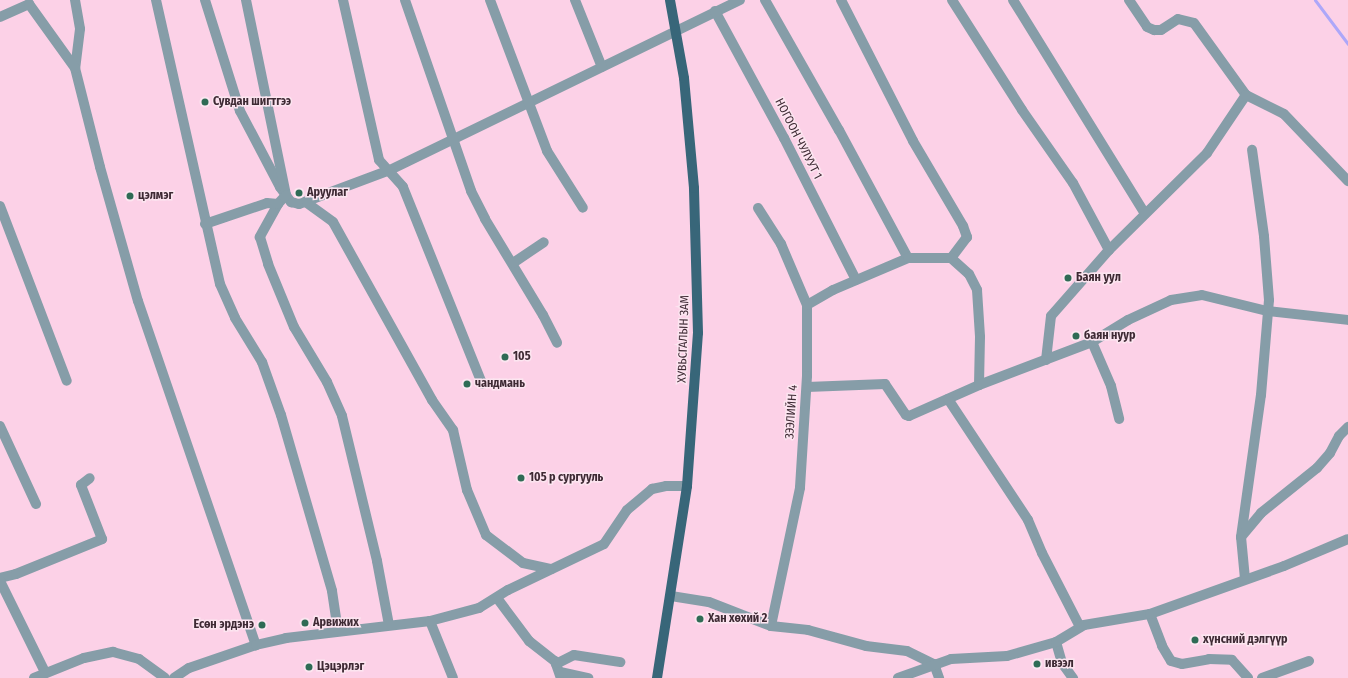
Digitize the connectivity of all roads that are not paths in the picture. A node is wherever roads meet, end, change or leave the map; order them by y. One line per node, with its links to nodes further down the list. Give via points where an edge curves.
1 (75, 0): 21 (street, via 80,29)
2 (156, 0): 35 (street)
3 (205, 0): 28 (street, via 240,111)
4 (246, 0): 28 (street)
5 (343, 0): 26 (street, via 379,160)
6 (405, 0): 24 (street)
7 (490, 0): 23 (street)
8 (575, 0): 20 (street)
9 (670, 0): 19 (main road, ХУВЬСГАЛЫН ЗАМ)
10 (740, 0): 17 (street)
11 (765, 0): 38 (street)
12 (841, 0): 39 (street, via 913,141 963,226 967,237)
13 (952, 0): 37 (street, via 1022,110 1073,183)
14 (1013, 0): 34 (street)
15 (1129, 0): 22 (street, via 1147,27 1154,30 1161,30 1178,19 1194,23)
16 (29, 2): 18 (street); 21 (street)
17 (715, 11): 19 (street); 41 (street, НОГООН ЧУЛУУТ 1, via 784,138)
18 (0, 17)
19 (677, 31): 20 (street); 57 (main road, ХУВЬСГАЛЫН ЗАМ, via 694,188 699,290)
20 (602, 67): 23 (street)
21 (75, 68): 73 (street, via 138,301)
22 (1246, 95): 27 (street, via 1284,114); 34 (street, via 1207,153)
23 (529, 104): 24 (street); 32 (street, via 547,151)
24 (454, 139): 26 (street); 40 (street, via 472,191 485,219)
25 (1252, 150): 43 (street, via 1264,236)
26 (390, 170): 29 (street); 49 (street, via 403,188)
27 (1348, 181)
28 (286, 195): 29 (street, via 291,202); 30 (street)
29 (307, 203): 61 (street, via 333,222 432,400 453,430 467,490 486,535 523,563)
30 (278, 204): 35 (street, via 267,203); 68 (street, via 260,237 268,264 294,327 327,382 342,416 377,561)
31 (0, 206): 48 (street)
32 (583, 208)
33 (758, 208): 42 (street, ЗЭЭЛИЙН 4, via 781,244)
34 (1145, 214): 37 (street)
35 (205, 224): 71 (street, via 220,284 235,318 262,362 281,415 326,570)
36 (544, 242): 40 (street)
37 (1109, 250): 47 (street, via 1051,316)
38 (908, 258): 39 (street); 41 (street)
39 (951, 258): 50 (street, via 969,274 977,290 980,337)
40 (513, 263): 46 (street)
41 (856, 280): 42 (street)
42 (807, 305): 51 (street, ЗЭЭЛИЙН 4)
43 (1267, 311): 44 (street); 45 (street, via 1202,295 1171,300 1128,320); 59 (street, via 1261,395)
44 (1348, 320)
45 (1092, 342): 47 (street); 53 (street, via 1111,386)
46 (556, 343)
47 (1046, 360): 50 (street)
48 (67, 381)
49 (482, 384)
50 (979, 385): 52 (street)
51 (807, 387): 52 (street, via 885,384 906,415 910,416); 69 (street, ЗЭЭЛИЙН 4, via 800,488)
52 (948, 399): 70 (street, via 1028,520)
53 (1119, 419)
54 (0, 426): 58 (street)
55 (1348, 427): 59 (street, via 1317,468 1261,513)
56 (90, 478): 62 (street, via 81,485 102,539)
57 (688, 486): 61 (street, via 652,489 626,510 604,544); 64 (main road, ХУВЬСГАЛЫН ЗАМ)
58 (36, 504)
59 (1241, 537): 63 (street)
60 (1348, 539): 63 (street)
61 (551, 569): 65 (street)
62 (0, 579): 78 (street)
63 (1246, 579): 66 (street)
64 (671, 596): 69 (street, via 709,602); 84 (main road, ХУВЬСГАЛЫН ЗАМ)
65 (497, 598): 67 (street, via 479,608); 77 (street, via 528,641 548,654)
66 (1150, 614): 70 (street); 88 (street, via 1162,646 1171,661 1182,664 1209,659 1232,660)
67 (430, 621): 68 (street); 82 (street)
68 (389, 625): 71 (street)
69 (771, 626): 76 (street, via 808,630 866,646 907,652)
70 (1080, 628): 72 (street)
71 (338, 632): 73 (street)
72 (1056, 642): 76 (street, via 1007,656 951,659); 87 (street, via 1062,662)
73 (256, 645): 81 (street, via 189,668)
74 (1309, 661): 89 (street)
75 (620, 662): 77 (street, via 574,654)
76 (934, 664): 85 (street); 86 (street)
77 (559, 671): 83 (street)
78 (46, 672): 79 (street); 80 (street, via 84,658 113,652 139,659)
79 (34, 678)
80 (165, 678)
81 (174, 678)
82 (453, 678)
83 (588, 678)
84 (657, 678)
85 (898, 678)
86 (939, 678)
87 (1073, 678)
88 (1248, 678)
89 (1262, 678)

